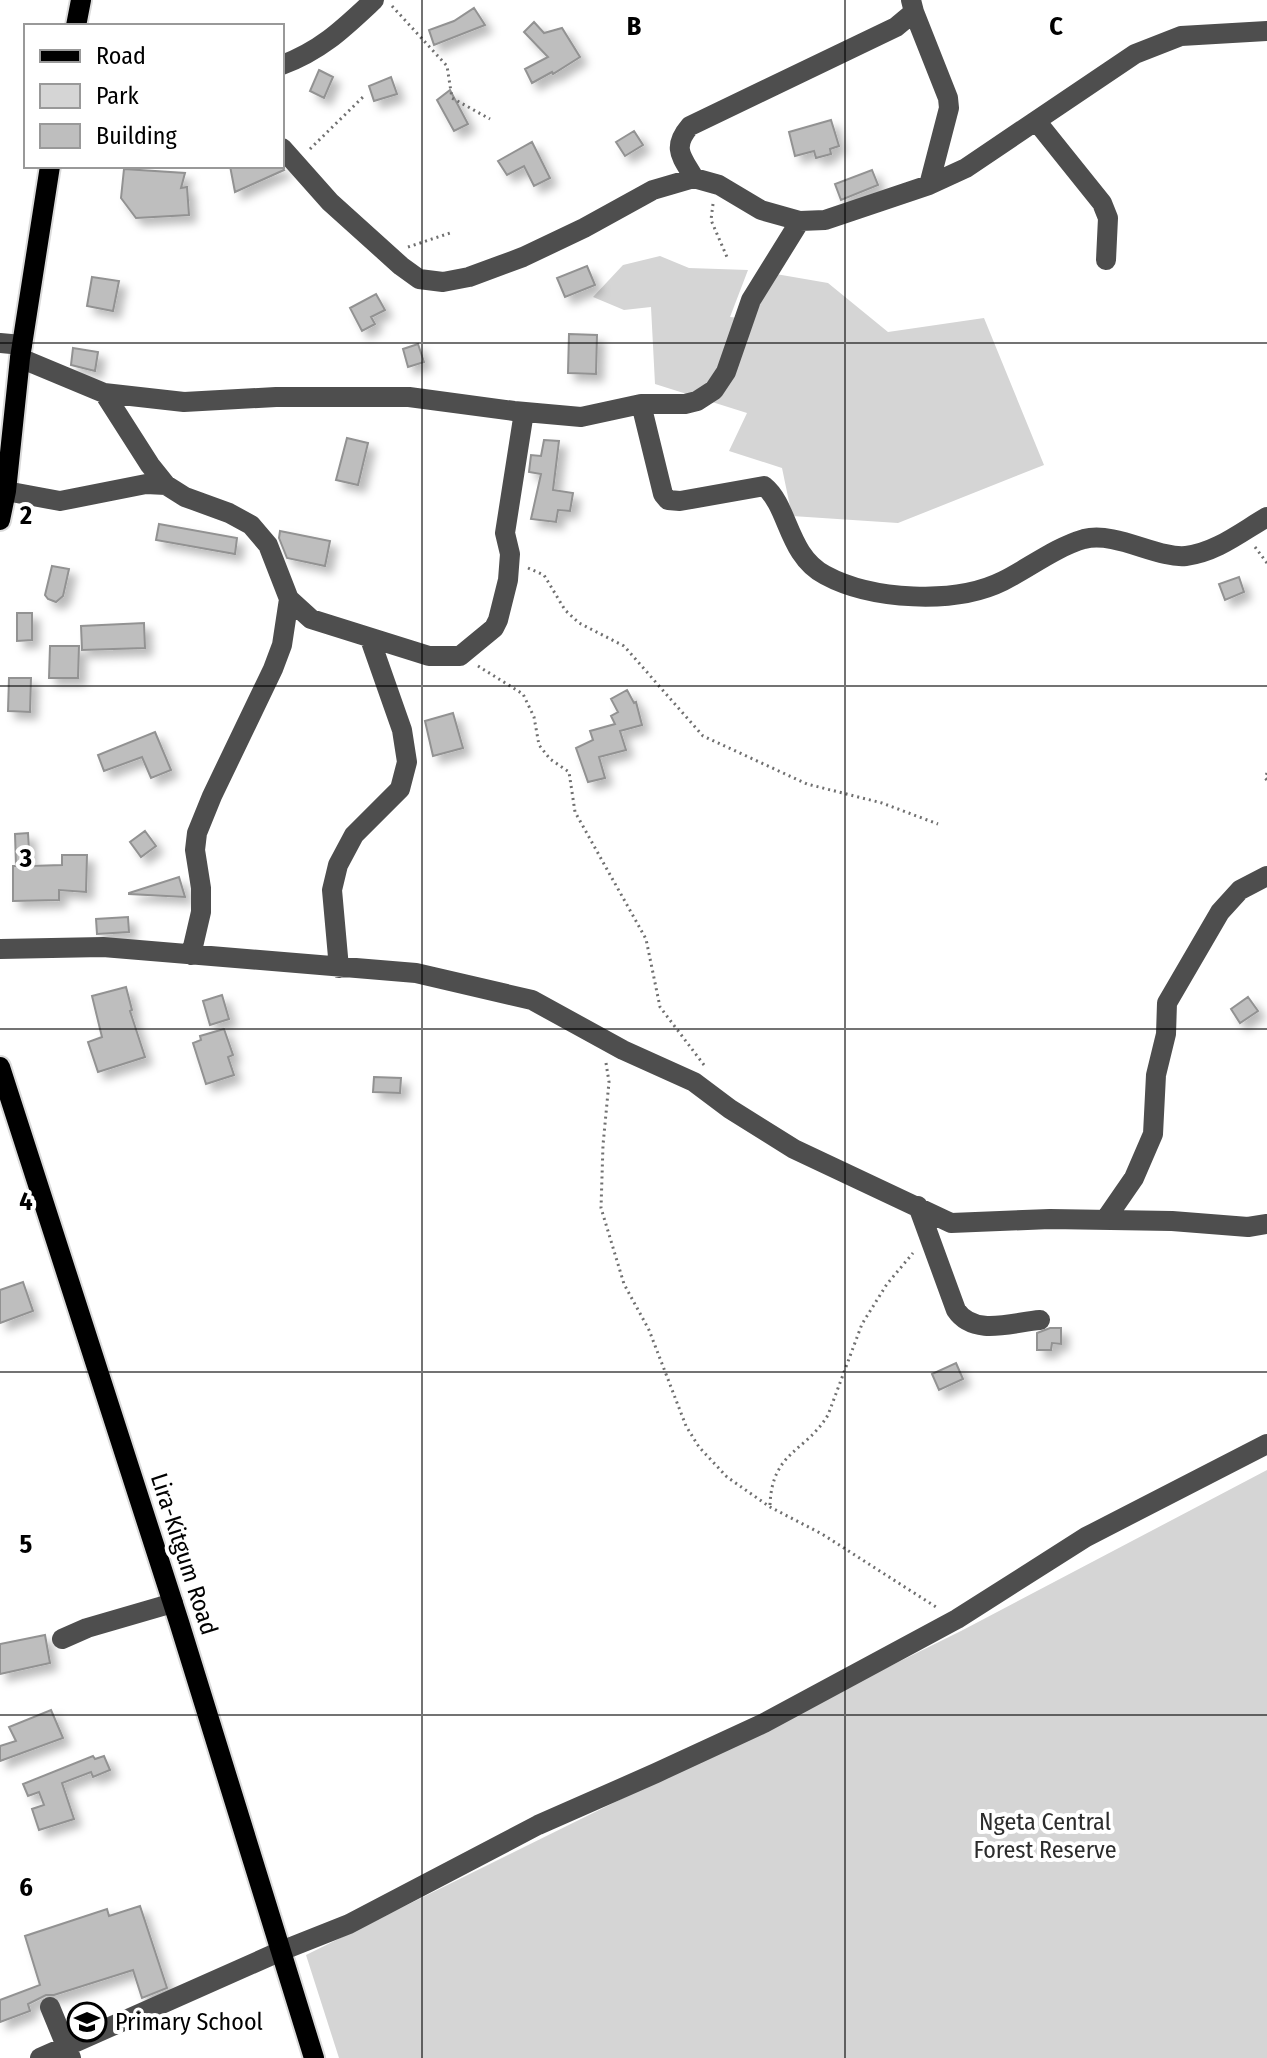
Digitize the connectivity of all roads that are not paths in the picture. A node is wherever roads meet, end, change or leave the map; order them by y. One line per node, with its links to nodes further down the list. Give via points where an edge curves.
1 (81, 0): 4 (main road)
2 (374, 0): 6 (street, via 327,43)
3 (913, 6): 10 (street, via 896,27 879,37 690,126 681,137 679,152); 11 (street, via 949,108)
4 (76, 24)
5 (1267, 31): 7 (street, via 1181,36 1135,54)
6 (284, 64)
7 (1037, 122): 11 (street); 13 (street, via 1102,203 1108,218)
8 (284, 150): 10 (street, via 330,202 392,258 419,279 443,282 547,246 653,190)
9 (50, 168): 15 (main road)
10 (694, 178): 12 (street, via 719,185 761,210)
11 (929, 185): 12 (street, via 825,220)
12 (800, 221): 17 (street, via 751,300 726,372 714,390 685,404)
13 (1106, 260)
14 (0, 343): 15 (street)
15 (21, 351): 16 (street); 20 (main road)
16 (104, 393): 18 (street, via 184,402 409,397); 19 (street)
17 (641, 404): 18 (street, via 581,417); 21 (street, via 668,500 764,486 805,559 823,574 892,595 921,598 976,590 1086,538 1183,557 1216,549)
18 (524, 412): 24 (street, via 505,533 510,554 505,597 494,628 460,656 429,656)
19 (166, 485): 20 (street, via 60,501); 23 (street, via 251,525 268,545)
20 (6, 491): 22 (main road)
21 (1267, 517)
22 (0, 520)
23 (289, 599): 24 (street, via 311,619); 27 (street, via 273,669 197,833 201,912)
24 (370, 639): 28 (street, via 402,730 407,762 400,789 354,835 338,865 332,890)
25 (1267, 876): 31 (street, via 1240,890 1220,912 1167,1003 1153,1134 1134,1178)
26 (0, 949): 27 (street, via 103,947)
27 (191, 955): 28 (street)
28 (339, 968): 30 (street, via 416,973 532,1000 694,1082 794,1149)
29 (0, 1067): 35 (main road, Lira-Kitgum Road)
30 (918, 1206): 31 (street, via 951,1223); 33 (street, via 963,1320 985,1326)
31 (1105, 1220): 32 (street)
32 (1267, 1224)
33 (1040, 1320)
34 (1267, 1444): 37 (street, via 1086,1537 957,1619 764,1723 538,1825 349,1924)
35 (173, 1603): 36 (street); 37 (main road, Lira-Kitgum Road)
36 (62, 1639)
37 (281, 1951): 39 (street); 41 (main road, Lira-Kitgum Road)
38 (50, 2007): 39 (street)
39 (68, 2052): 40 (street)
40 (40, 2058)
41 (314, 2058)

